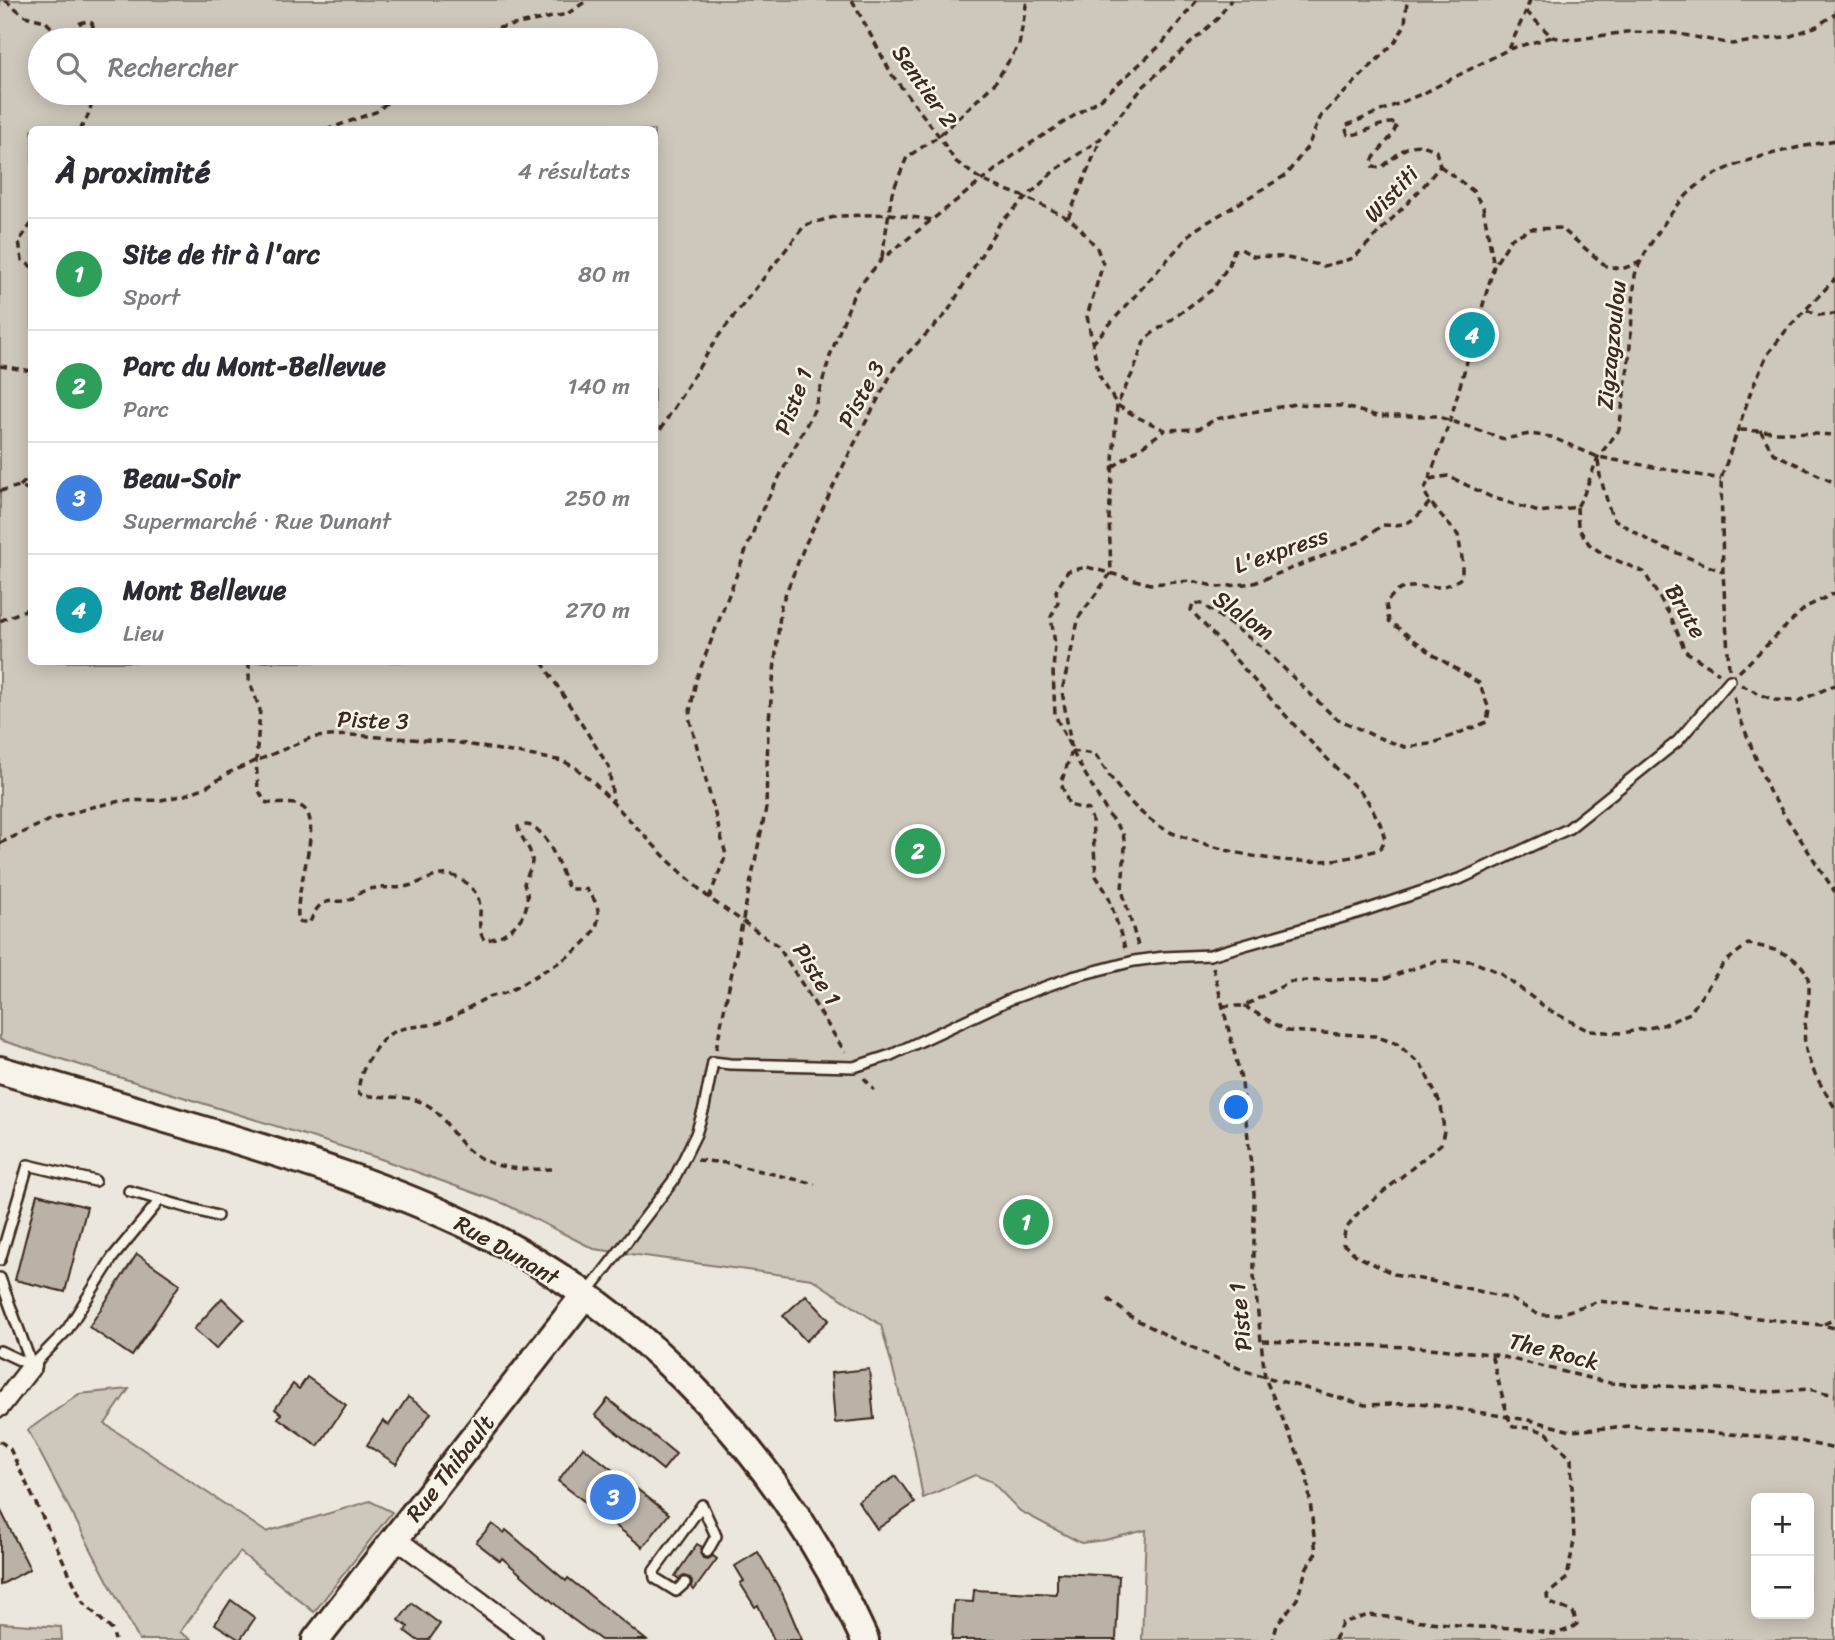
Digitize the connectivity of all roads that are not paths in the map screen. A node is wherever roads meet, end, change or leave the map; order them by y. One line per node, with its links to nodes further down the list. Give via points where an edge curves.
1 (1730, 680): 9 (lane, via 1678,741 1568,829 1462,878 1210,955 1134,961 1072,977 854,1067 713,1062 704,1108 685,1159 660,1201)
2 (0, 1070): 9 (street, Rue Dunant, via 234,1139 388,1191 480,1231)
3 (95, 1181): 7 (lane, via 28,1166)
4 (129, 1191): 5 (lane)
5 (160, 1200): 6 (lane); 11 (lane, via 113,1257 67,1329)
6 (217, 1216)
7 (0, 1260)
8 (0, 1278): 11 (lane)
9 (584, 1296): 13 (street, Rue Thibault); 18 (street, Rue Dunant, via 685,1380 753,1454 820,1551)
10 (0, 1350): 11 (lane)
11 (32, 1366): 12 (street)
12 (0, 1407)
13 (395, 1538): 16 (street, Rue Thibault); 17 (street)
14 (707, 1552): 15 (lane, via 716,1535 702,1505 654,1571 655,1578 676,1591)
15 (685, 1583)
16 (316, 1640)
17 (532, 1640)
18 (865, 1640)

